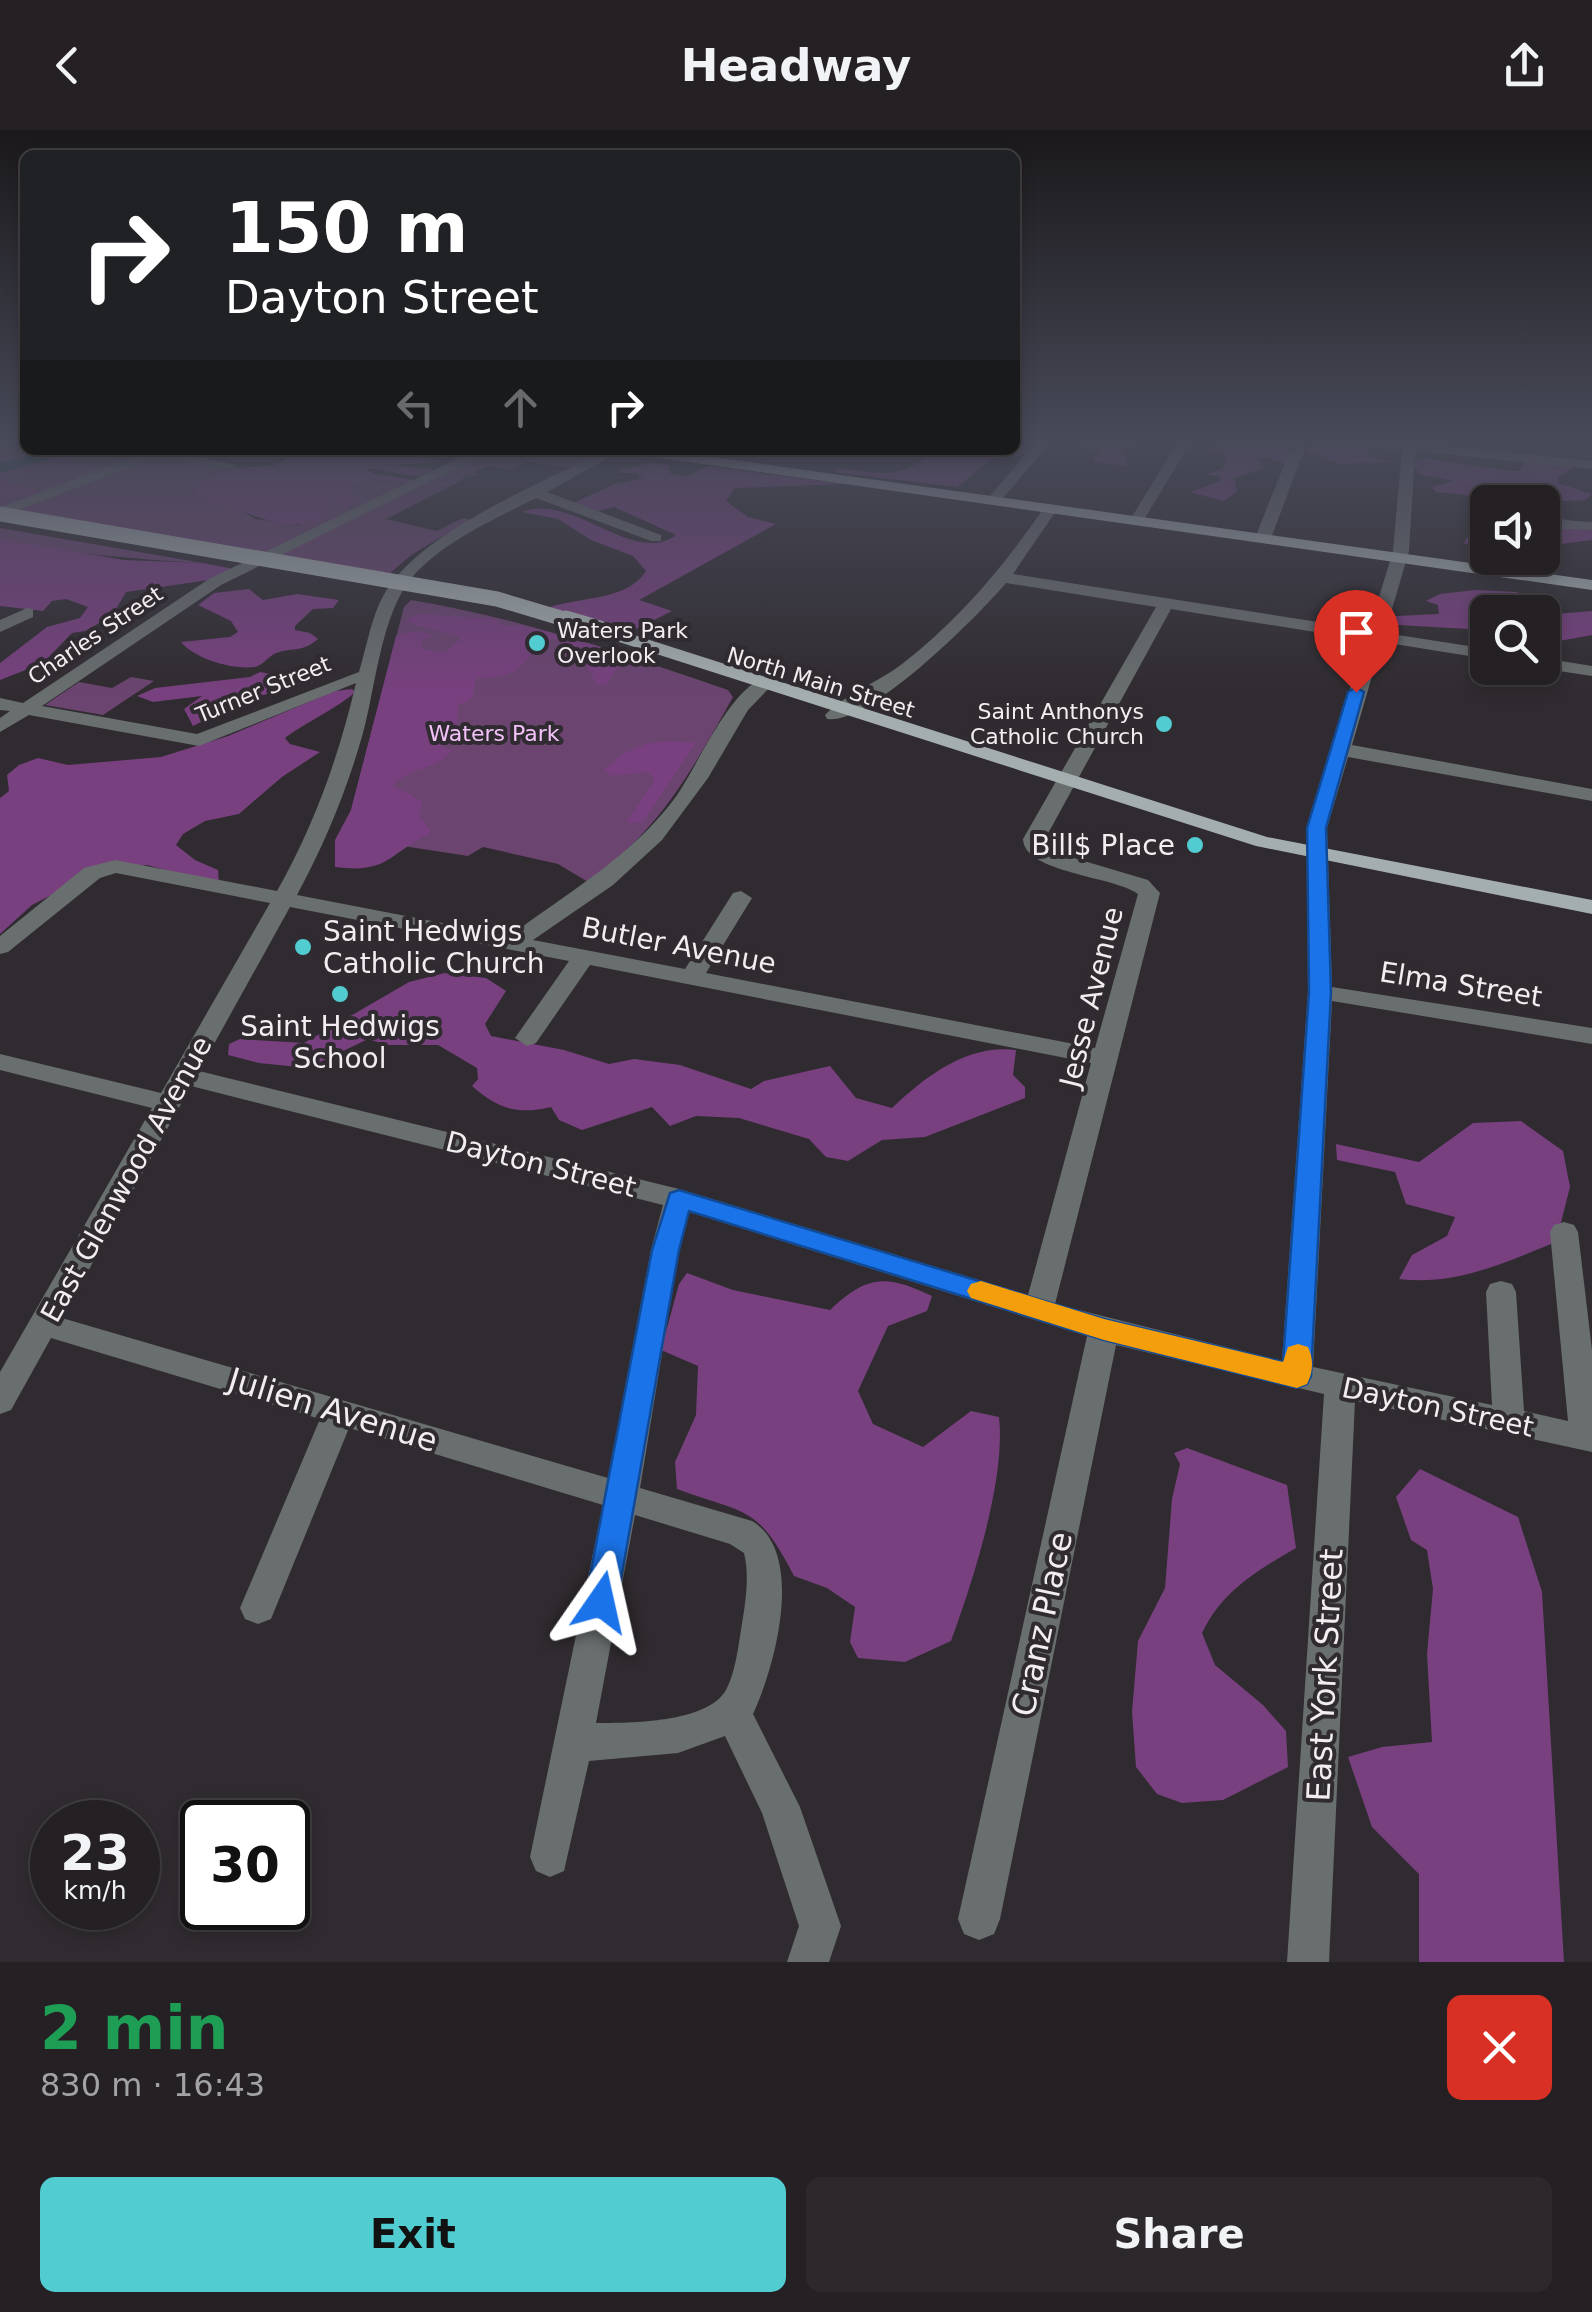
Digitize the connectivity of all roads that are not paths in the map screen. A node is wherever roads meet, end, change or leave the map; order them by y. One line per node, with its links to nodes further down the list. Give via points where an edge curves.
1 (14, 525): 18 (main road, via 447,600)
2 (67, 525): 18 (main road, bridge, via 497,599)
3 (332, 525): 26 (street, Charles Street, via 216,582)
4 (473, 525): 23 (street, East Glenwood Avenue, via 410,570 392,594)
5 (623, 525): 10 (street)
6 (1039, 525): 13 (street)
7 (1175, 525): 11 (main road)
8 (1267, 525): 11 (street)
9 (1400, 525): 12 (street)
10 (656, 538)
11 (1262, 538): 12 (main road)
12 (1397, 557): 14 (main road); 19 (street)
13 (1000, 577): 15 (street); 27 (street, via 940,646)
14 (1592, 585)
15 (1166, 604): 19 (street); 30 (street)
16 (27, 612): 17 (street)
17 (0, 628)
18 (595, 633): 24 (main road, North Main Street)
19 (1372, 636): 20 (street); 29 (street)
20 (1470, 651)
21 (1560, 665): 22 (street)
22 (1592, 670)
23 (366, 676): 26 (street, Turner Street, via 200,740); 34 (street, East Glenwood Avenue, via 324,820)
24 (753, 683): 27 (main road, North Main Street); 36 (street, via 654,837 618,872)
25 (0, 704): 26 (street, Turner Street)
26 (25, 709): 28 (street, Charles Street)
27 (841, 711): 30 (main road, North Main Street)
28 (0, 726)
29 (1339, 750): 31 (street); 32 (street, via 1316,828)
30 (1067, 780): 32 (main road, North Main Street); 43 (street, Jesse Avenue, via 1034,846 1049,858 1149,893)
31 (1592, 795)
32 (1316, 853): 35 (main road, North Main Street); 40 (street)
33 (742, 898): 39 (street)
34 (284, 900): 36 (street, Butler Avenue); 37 (street, Butler Avenue, via 110,866); 45 (street, East Glenwood Avenue)
35 (1592, 906)
36 (516, 943): 38 (street, Butler Avenue)
37 (0, 946)
38 (584, 957): 39 (street, Butler Avenue); 42 (street)
39 (691, 978): 43 (street, Butler Avenue)
40 (1320, 992): 41 (street, Elma Street); 54 (street)
41 (1592, 1036)
42 (526, 1038)
43 (1105, 1058): 50 (street, Jesse Avenue)
44 (0, 1062): 46 (street)
45 (184, 1076): 46 (street, East Glenwood Avenue); 47 (street, Dayton Street)
46 (166, 1102): 51 (street, East Glenwood Avenue)
47 (679, 1199): 50 (street, Dayton Street); 60 (street)
48 (1564, 1232): 59 (street)
49 (1501, 1292): 58 (street)
50 (1039, 1309): 52 (street, Dayton Street)
51 (44, 1324): 53 (street, East Glenwood Avenue); 57 (street, Julien Avenue)
52 (1104, 1330): 54 (street, Dayton Street); 65 (street, Cranz Place)
53 (13, 1354): 56 (street, East Glenwood Avenue)
54 (1297, 1376): 55 (street, Dayton Street)
55 (1340, 1387): 58 (street, Dayton Street); 67 (street, East York Street)
56 (0, 1401)
57 (340, 1411): 60 (street, Julien Avenue); 61 (street)
58 (1509, 1422): 59 (street, Dayton Street)
59 (1589, 1439)
60 (622, 1496): 62 (street, Julien Avenue, via 740,1532 761,1549 753,1668); 63 (street)
61 (258, 1608)
62 (732, 1711): 63 (street, via 669,1735); 66 (street, via 780,1808 820,1926)
63 (574, 1742): 64 (street)
64 (550, 1857)
65 (979, 1919)
66 (808, 1962)
67 (1308, 1962)

